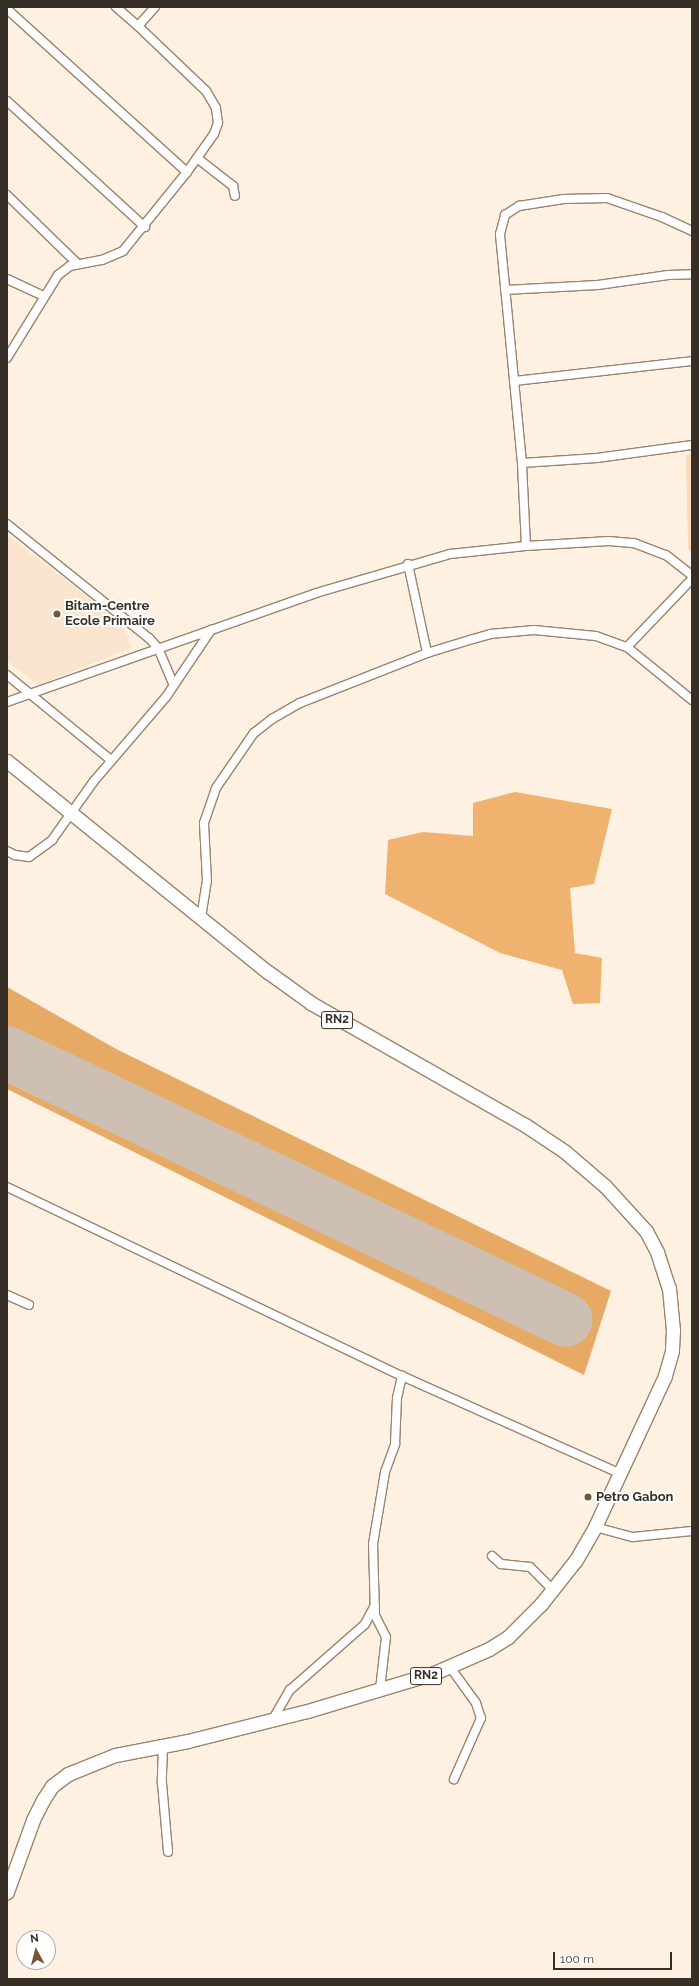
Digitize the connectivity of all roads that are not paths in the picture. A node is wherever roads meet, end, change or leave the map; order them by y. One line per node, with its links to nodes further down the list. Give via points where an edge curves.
1 (116, 7): 4 (street)
2 (155, 7): 4 (street)
3 (7, 10): 7 (street)
4 (138, 26): 6 (street, via 213,100 218,123)
5 (7, 101): 10 (street)
6 (197, 158): 7 (street); 9 (street, via 233,186)
7 (187, 172): 10 (street)
8 (7, 196): 12 (street)
9 (235, 196)
10 (145, 227): 12 (street, via 123,251 114,256)
11 (692, 231): 15 (street, via 662,217 607,198 563,199 519,206 505,215 500,234)
12 (78, 264): 16 (street, via 63,269)
13 (692, 274): 15 (street, via 668,274 598,285)
14 (7, 279): 16 (street)
15 (505, 290): 19 (street)
16 (43, 296): 17 (street)
17 (7, 358)
18 (692, 361): 19 (street)
19 (514, 381): 21 (street)
20 (692, 445): 21 (street, via 596,458)
21 (522, 463): 23 (street)
22 (7, 524): 29 (street)
23 (526, 546): 24 (street, via 450,554); 25 (street, via 609,541 634,543 666,555)
24 (408, 564): 27 (street); 30 (street)
25 (692, 575)
26 (692, 579): 28 (street)
27 (211, 630): 29 (street); 32 (street)
28 (627, 647): 30 (street, via 596,636 534,630 490,634); 34 (street)
29 (158, 648): 32 (street); 33 (street)
30 (427, 653): 40 (street, via 300,703 272,719 254,734 216,788 206,811 204,823 207,881)
31 (7, 675): 33 (street)
32 (173, 684): 36 (street, via 147,720)
33 (29, 693): 35 (street); 36 (street)
34 (692, 700)
35 (7, 702)
36 (111, 760): 38 (street)
37 (7, 761): 38 (highway, RN2)
38 (71, 811): 39 (street, via 52,840 35,855 23,857); 40 (highway, RN2)
39 (7, 851)
40 (201, 918): 45 (highway, RN2, via 268,972 339,1021 397,1050 525,1125 564,1151 605,1186 646,1232 665,1270 669,1288 673,1318 672,1351 665,1376)
41 (7, 1187): 44 (street)
42 (7, 1295): 43 (street)
43 (29, 1305)
44 (402, 1376): 45 (street); 50 (street, via 397,1398 395,1444 385,1472 373,1544)
45 (621, 1474): 46 (highway, RN2)
46 (595, 1527): 47 (street, via 633,1537); 49 (highway, RN2, via 575,1561)
47 (692, 1531)
48 (492, 1556): 49 (street, via 502,1564 530,1567)
49 (552, 1590): 51 (highway, RN2, via 529,1618 508,1636 489,1649)
50 (375, 1605): 52 (street, via 375,1615 386,1637); 53 (street, via 365,1624 290,1690)
51 (450, 1667): 52 (highway, RN2); 55 (street, via 476,1703 481,1718)
52 (380, 1689): 53 (highway, RN2)
53 (273, 1719): 54 (highway, RN2)
54 (163, 1746): 56 (street, via 162,1783); 57 (highway, RN2, via 115,1755 90,1764 68,1774 52,1786 33,1820)
55 (454, 1779)
56 (168, 1852)
57 (7, 1892)

